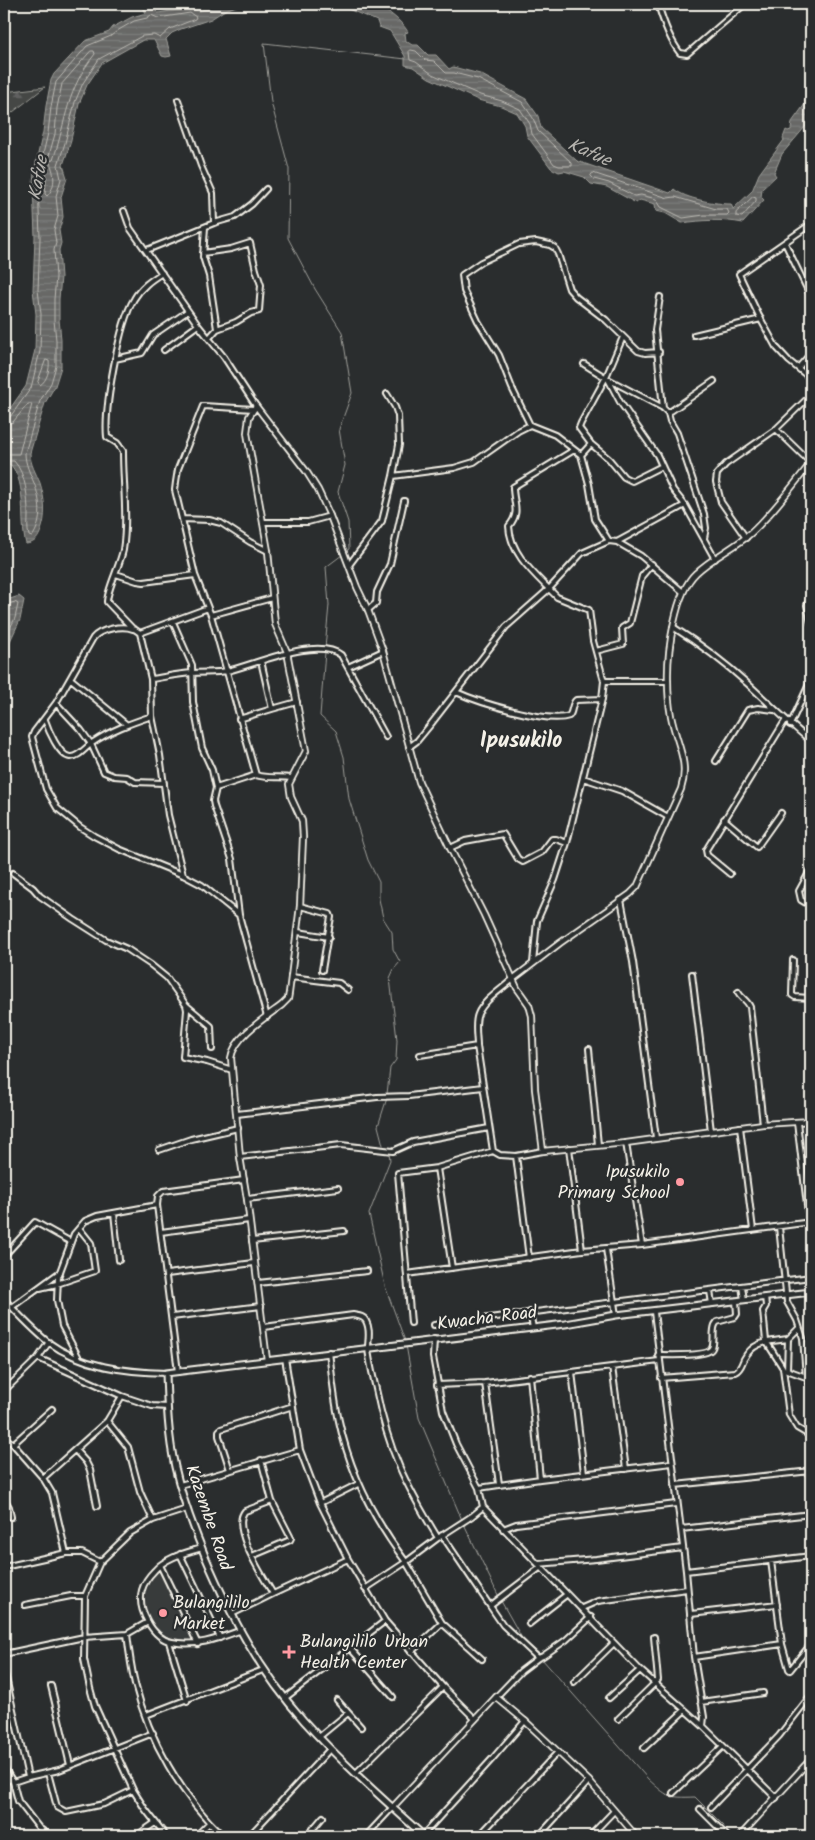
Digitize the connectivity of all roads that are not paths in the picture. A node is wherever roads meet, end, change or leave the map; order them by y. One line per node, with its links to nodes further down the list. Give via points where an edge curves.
1 (658, 4): 2 (street, via 675,47 686,54)
2 (745, 4)
3 (178, 100): 6 (street, via 213,193)
4 (266, 189): 6 (street, via 238,215)
5 (124, 211): 10 (street, via 130,228)
6 (214, 223): 8 (street)
7 (811, 224): 9 (street)
8 (205, 227): 10 (street); 11 (street)
9 (785, 243): 14 (street); 16 (street, via 739,274)
10 (147, 250): 12 (street)
11 (203, 253): 18 (street); 18 (street, via 250,243 261,282 259,311)
12 (162, 273): 15 (street); 25 (street, via 142,287 133,299)
13 (660, 297): 23 (street, via 655,330)
14 (811, 297)
15 (188, 311): 17 (street); 25 (street, via 153,335 142,353)
16 (761, 319): 19 (street); 27 (street, via 776,348)
17 (198, 325): 21 (street); 22 (street)
18 (217, 329): 21 (street)
19 (694, 335)
20 (623, 337): 23 (street, via 641,352); 28 (street); 36 (street, via 568,290 556,250 546,244 519,244 463,273 464,291 499,355)
21 (210, 338): 33 (street)
22 (164, 350)
23 (659, 352): 34 (street)
24 (811, 353): 27 (street)
25 (115, 359): 57 (street, via 107,434 123,452 125,533)
26 (584, 364): 28 (street)
27 (798, 368): 29 (street)
28 (607, 378): 34 (street); 38 (street, via 580,425); 42 (street)
29 (811, 379)
30 (714, 381): 35 (street)
31 (387, 394): 43 (street, via 398,416 399,445)
32 (811, 395): 37 (street)
33 (255, 408): 46 (street, via 306,471); 47 (street, via 203,406 178,469 175,492); 48 (street, via 249,418 247,433)
34 (663, 408): 35 (street)
35 (668, 412): 49 (street, via 704,514)
36 (530, 425): 39 (street, via 555,436); 43 (street, via 474,462 454,468)
37 (776, 429): 41 (street); 50 (street, via 717,474 721,502)
38 (591, 444): 40 (street); 42 (street, via 629,481)
39 (574, 450): 40 (street); 59 (street, via 513,487 516,512 509,530 521,560)
40 (581, 455): 51 (street, via 595,519)
41 (811, 463): 50 (street)
42 (662, 466): 45 (street, via 673,490)
43 (393, 476): 56 (street, via 382,521)
44 (404, 501): 64 (street, via 390,564 377,592 376,603)
45 (685, 505): 49 (street); 52 (street)
46 (330, 516): 48 (street, via 308,522); 56 (street)
47 (182, 519): 53 (street, via 221,523); 58 (street)
48 (263, 522): 53 (street)
49 (704, 538): 54 (street)
50 (746, 538): 54 (street)
51 (609, 541): 52 (street); 59 (street, via 582,553)
52 (617, 542): 55 (street)
53 (268, 551): 62 (street)
54 (715, 559): 60 (street, via 694,574)
55 (652, 564): 60 (street); 72 (street, via 642,576 630,623 622,628 623,644)
56 (349, 565): 64 (street)
57 (116, 574): 58 (street, via 144,582); 69 (street, via 107,602)
58 (195, 575): 63 (street)
59 (549, 589): 72 (street, via 557,598 589,610); 83 (street, via 506,627)
60 (683, 592): 68 (street)
61 (811, 596): 67 (street, via 807,605)
62 (272, 598): 65 (street); 73 (street, via 275,624)
63 (208, 608): 65 (street); 66 (street)
64 (368, 610): 71 (street)
65 (211, 614): 76 (street)
66 (173, 622): 70 (street); 77 (street, via 189,657)
67 (811, 623)
68 (674, 627): 81 (street, via 670,640); 88 (street, via 703,646)
69 (133, 628): 70 (street); 78 (street, via 97,632)
70 (140, 633): 79 (street)
71 (383, 651): 75 (street); 98 (street)
72 (596, 651): 82 (street)
73 (287, 652): 74 (street); 75 (street, via 305,649 333,651 342,655); 85 (street)
74 (262, 661): 76 (street); 87 (street)
75 (348, 667): 95 (street)
76 (225, 671): 77 (street); 90 (street)
77 (192, 673): 79 (street); 104 (street, via 193,702 202,748)
78 (71, 679): 86 (street); 93 (street)
79 (151, 679): 89 (street)
80 (811, 680): 94 (street)
81 (668, 681): 82 (street); 106 (street, via 671,714 685,776)
82 (604, 682): 84 (street)
83 (456, 692): 84 (street, via 486,705 551,718 569,716 576,700); 98 (street, via 427,730)
84 (602, 699): 102 (street)
85 (297, 702): 87 (street); 101 (street, via 306,751)
86 (56, 703): 91 (street); 97 (street)
87 (272, 709): 90 (street)
88 (774, 710): 92 (street); 99 (street, via 748,710)
89 (152, 716): 93 (street); 103 (street)
90 (239, 718): 100 (street)
91 (45, 720): 97 (street, via 53,740 68,757 75,757); 113 (street, via 34,732 32,742 46,789 57,808 94,836)
92 (785, 721): 94 (street); 107 (street)
93 (126, 724): 97 (street)
94 (790, 725): 96 (street)
95 (386, 737)
96 (811, 741)
97 (91, 744): 103 (street, via 101,768 108,774 136,782)
98 (409, 747): 109 (street, via 419,782)
99 (716, 761)
100 (256, 775): 101 (street); 104 (street)
101 (291, 778): 115 (street, via 289,792 302,829)
102 (583, 778): 106 (street, via 622,790); 108 (street)
103 (164, 783): 113 (street, via 168,815)
104 (216, 788): 117 (street, via 214,806 232,859)
105 (781, 813): 107 (street, via 757,847)
106 (668, 817): 114 (street, via 641,880)
107 (724, 819): 112 (street, via 706,854)
108 (567, 843): 109 (street, via 552,840 542,852 523,862 503,834 465,841); 121 (street, via 537,921)
109 (450, 848): 125 (street)
110 (811, 869): 116 (street, via 799,892 802,900)
111 (12, 873): 129 (street, via 73,919 151,965 167,978)
112 (730, 874)
113 (183, 875): 117 (street)
114 (621, 900): 121 (street); 145 (street)
115 (300, 906): 118 (street); 119 (street, via 330,914)
116 (811, 906)
117 (240, 915): 130 (street)
118 (298, 932): 119 (street); 124 (street)
119 (329, 937): 122 (street)
120 (793, 960): 128 (street, via 792,995 810,998)
121 (533, 963): 125 (street)
122 (322, 970)
123 (692, 974): 144 (street)
124 (291, 977): 126 (street, via 339,983); 130 (street, via 288,999)
125 (513, 979): 131 (street, via 478,1014); 151 (street, via 532,1016 535,1089)
126 (348, 990)
127 (738, 992): 140 (street, via 750,1007)
128 (811, 1003)
129 (186, 1005): 132 (street, via 211,1026); 135 (street, via 183,1057)
130 (266, 1017): 135 (street, via 235,1045)
131 (478, 1046): 134 (street); 136 (street)
132 (212, 1049)
133 (589, 1049): 147 (street)
134 (420, 1055)
135 (232, 1070): 137 (street)
136 (483, 1087): 137 (street); 143 (street)
137 (237, 1114): 142 (street)
138 (811, 1121): 139 (street)
139 (797, 1122): 140 (street); 161 (street)
140 (763, 1124): 141 (street)
141 (740, 1127): 144 (street); 164 (street)
142 (238, 1128): 149 (street); 153 (street)
143 (489, 1128): 150 (street); 153 (street, via 413,1142 393,1151 341,1145)
144 (711, 1131): 145 (street)
145 (656, 1138): 146 (street)
146 (626, 1142): 147 (street); 169 (street)
147 (598, 1145): 148 (street)
148 (569, 1147): 151 (street); 171 (street)
149 (159, 1150)
150 (493, 1150): 152 (street, via 500,1155); 154 (street)
151 (543, 1151): 152 (street)
152 (516, 1156): 173 (street)
153 (240, 1157): 155 (street)
154 (437, 1168): 176 (street); 180 (street, via 397,1174)
155 (244, 1180): 157 (street); 158 (street, via 163,1191)
156 (338, 1188): 157 (street)
157 (247, 1199): 160 (street)
158 (157, 1204): 159 (street); 166 (street)
159 (114, 1212): 163 (street, via 89,1219); 174 (street)
160 (249, 1220): 166 (street); 167 (street)
161 (810, 1222): 162 (street)
162 (779, 1227): 164 (street); 182 (street)
163 (79, 1228): 168 (street); 184 (street, via 91,1243 95,1271)
164 (753, 1230): 169 (street)
165 (344, 1231): 167 (street)
166 (161, 1232): 179 (street)
167 (252, 1241): 175 (street)
168 (71, 1242): 172 (street, via 35,1222); 178 (street)
169 (642, 1245): 170 (street)
170 (606, 1249): 171 (street); 194 (street)
171 (582, 1250): 173 (street)
172 (4, 1256)
173 (529, 1258): 176 (street)
174 (118, 1260)
175 (254, 1263): 179 (street); 183 (street)
176 (452, 1268): 180 (street)
177 (367, 1271): 183 (street)
178 (60, 1272): 184 (street); 186 (street)
179 (166, 1274): 201 (street)
180 (407, 1274): 202 (street)
181 (811, 1278): 182 (street)
182 (785, 1280): 185 (street); 189 (street)
183 (258, 1283): 196 (street)
184 (57, 1284): 186 (street); 215 (street, via 56,1300 62,1326)
185 (742, 1286): 187 (street); 192 (street)
186 (40, 1288): 197 (street)
187 (710, 1290): 194 (street); 195 (street)
188 (811, 1292): 189 (main road, Kwacha Road)
189 (786, 1295): 190 (main road, Kwacha Road); 206 (street)
190 (765, 1297): 192 (main road, Kwacha Road); 209 (street)
191 (4, 1299): 197 (street)
192 (744, 1300): 193 (main road, Kwacha Road)
193 (736, 1301): 195 (main road, Kwacha Road); 213 (street, via 735,1317 715,1325 710,1352)
194 (614, 1302): 198 (street); 200 (street)
195 (712, 1304): 199 (main road, Kwacha Road)
196 (261, 1306): 201 (street); 204 (street)
197 (12, 1307): 210 (street)
198 (530, 1312): 203 (street); 205 (street)
199 (654, 1312): 200 (main road, Kwacha Road); 213 (street)
200 (616, 1316): 205 (main road, Kwacha Road)
201 (172, 1317): 222 (street)
202 (411, 1323)
203 (434, 1325)
204 (264, 1327): 211 (street, via 361,1316 369,1330); 217 (street)
205 (532, 1328): 207 (main road, Kwacha Road)
206 (799, 1328): 208 (street); 225 (street, via 805,1349)
207 (434, 1339): 211 (main road, Kwacha Road); 228 (street)
208 (788, 1339): 209 (street); 220 (street)
209 (766, 1341): 220 (street); 226 (street, via 751,1349 735,1372)
210 (49, 1342): 214 (street); 215 (street)
211 (368, 1348): 212 (main road, Kwacha Road); 266 (street, via 392,1452 413,1498)
212 (329, 1352): 216 (main road, Kwacha Road); 249 (street, via 338,1420)
213 (658, 1355): 218 (street)
214 (38, 1358): 230 (street); 231 (street)
215 (79, 1358): 221 (street, via 126,1371)
216 (285, 1358): 217 (main road, Kwacha Road); 232 (street)
217 (267, 1360): 222 (main road, Kwacha Road)
218 (659, 1361): 219 (street); 226 (street)
219 (612, 1367): 223 (street); 243 (street)
220 (785, 1368): 225 (street); 237 (street, via 789,1416 797,1428 809,1435)
221 (166, 1372): 222 (main road, Kwacha Road); 233 (main road, Kazembe Road)
222 (178, 1372)
223 (572, 1372): 224 (street); 246 (street)
224 (530, 1376): 227 (street); 248 (street)
225 (806, 1377): 229 (street)
226 (661, 1378): 242 (street)
227 (486, 1383): 228 (street); 250 (street)
228 (437, 1385): 253 (street, via 456,1444)
229 (811, 1387)
230 (4, 1391)
231 (122, 1396): 233 (street, via 152,1406); 235 (street)
232 (293, 1406): 240 (street); 244 (street, via 219,1431)
233 (167, 1407): 251 (main road, Kazembe Road)
234 (52, 1409): 238 (street)
235 (107, 1421): 239 (street); 263 (street, via 128,1447 140,1492)
236 (4, 1437): 238 (street)
237 (811, 1442)
238 (13, 1444): 247 (street)
239 (75, 1450): 247 (street); 258 (street, via 90,1470)
240 (300, 1450): 241 (street); 256 (street)
241 (261, 1460): 244 (street); 255 (street)
242 (672, 1463): 243 (street); 252 (street)
243 (626, 1469): 246 (street)
244 (230, 1470): 251 (street)
245 (811, 1471): 252 (street)
246 (584, 1473): 248 (street)
247 (43, 1478): 269 (street, via 52,1493)
248 (540, 1478): 250 (street)
249 (358, 1484): 256 (street); 276 (street, via 389,1540)
250 (499, 1484): 253 (street)
251 (180, 1485): 260 (main road, Kazembe Road)
252 (675, 1485): 257 (street)
253 (479, 1488): 259 (street)
254 (4, 1498): 262 (street, via 10,1507)
255 (272, 1501): 271 (street, via 245,1511 242,1517 242,1532); 271 (street, via 291,1538)
256 (320, 1503): 273 (street)
257 (676, 1504): 264 (street, via 516,1524); 265 (street)
258 (97, 1506)
259 (483, 1507): 264 (street); 266 (street)
260 (187, 1508): 263 (street); 267 (main road, Kazembe Road)
261 (811, 1514): 265 (street)
262 (11, 1517)
263 (153, 1520): 275 (street, via 130,1532)
264 (503, 1529): 278 (street)
265 (681, 1529): 268 (street)
266 (440, 1536): 276 (street); 288 (street)
267 (202, 1548): 270 (street); 290 (main road, Kazembe Road)
268 (683, 1548): 278 (street); 280 (street)
269 (66, 1553): 275 (street, via 82,1553); 279 (street)
270 (180, 1554): 277 (street); 301 (street)
271 (252, 1556): 283 (street)
272 (811, 1557): 274 (street)
273 (348, 1559): 281 (street); 283 (street)
274 (771, 1561): 280 (street); 286 (street)
275 (100, 1562): 285 (street)
276 (406, 1562): 281 (street); 295 (street)
277 (160, 1565): 294 (street, via 142,1590 141,1599); 304 (street)
278 (539, 1566): 284 (street); 288 (street)
279 (4, 1568)
280 (686, 1571): 282 (street)
281 (365, 1589): 293 (street)
282 (688, 1589): 289 (street, via 598,1601); 291 (street)
283 (272, 1594): 290 (street)
284 (566, 1595): 289 (street); 296 (street)
285 (85, 1596): 287 (street); 299 (street)
286 (777, 1604): 291 (street); 305 (street)
287 (25, 1605)
288 (490, 1606): 310 (street, via 503,1625)
289 (582, 1608): 292 (street)
290 (232, 1614): 297 (main road, Kazembe Road)
291 (691, 1614): 311 (street)
292 (591, 1617): 303 (street); 310 (street, via 566,1640)
293 (385, 1621): 307 (street); 308 (street)
294 (148, 1622): 298 (street); 302 (street)
295 (442, 1623): 308 (street); 312 (street)
296 (529, 1624)
297 (239, 1631): 301 (street); 314 (main road, Kazembe Road)
298 (127, 1634): 299 (street); 331 (street, via 135,1684)
299 (84, 1637): 309 (street); 340 (street, via 84,1659 95,1706)
300 (654, 1637): 317 (street, via 659,1676)
301 (220, 1638): 304 (street)
302 (169, 1642): 304 (street); 327 (street)
303 (614, 1643): 315 (street); 316 (street)
304 (198, 1644)
305 (782, 1644): 306 (street, via 790,1670); 311 (street)
306 (811, 1644)
307 (350, 1648): 322 (street); 324 (street)
308 (411, 1652): 319 (street)
309 (4, 1654)
310 (540, 1657): 323 (street)
311 (694, 1657): 328 (street)
312 (482, 1659)
313 (4, 1668): 350 (street)
314 (263, 1670): 324 (main road, Kazembe Road); 327 (street)
315 (640, 1670): 317 (street); 325 (street)
316 (574, 1682)
317 (656, 1684): 329 (street); 333 (street)
318 (51, 1686): 345 (street)
319 (443, 1687): 332 (street); 349 (street)
320 (763, 1693): 328 (street)
321 (811, 1695): 347 (street, via 779,1736)
322 (393, 1697)
323 (496, 1697): 332 (street); 334 (street)
324 (285, 1698): 338 (main road, Kazembe Road)
325 (609, 1698)
326 (338, 1700): 330 (street)
327 (186, 1701): 331 (street)
328 (701, 1702): 335 (street)
329 (685, 1710): 335 (street); 341 (street)
330 (348, 1713): 336 (street); 338 (street)
331 (146, 1715): 337 (street)
332 (474, 1719): 358 (street)
333 (618, 1719)
334 (525, 1721): 343 (street); 374 (street)
335 (703, 1726): 339 (street)
336 (360, 1727)
337 (153, 1733): 340 (street); 363 (street, via 176,1777)
338 (318, 1737): 342 (main road, Kazembe Road)
339 (723, 1746): 347 (street); 355 (street)
340 (115, 1748): 345 (street); 354 (street)
341 (644, 1748)
342 (330, 1749): 349 (main road, Kazembe Road); 371 (street)
343 (557, 1752): 352 (street); 375 (street)
344 (811, 1761): 356 (street)
345 (70, 1765): 348 (street)
346 (4, 1768): 351 (street)
347 (746, 1770): 356 (street); 357 (street)
348 (48, 1773): 350 (street); 354 (street, via 61,1811 104,1804)
349 (356, 1773): 358 (main road, Kazembe Road)
350 (28, 1776): 351 (street)
351 (12, 1780): 353 (street); 366 (street, via 18,1801)
352 (589, 1781): 360 (street); 376 (street)
353 (4, 1782)
354 (133, 1790): 362 (street)
355 (673, 1793)
356 (776, 1798): 380 (street)
357 (711, 1807)
358 (392, 1808): 373 (street); 374 (main road, Kazembe Road)
359 (700, 1809): 379 (street)
360 (614, 1811): 377 (street); 378 (street)
361 (323, 1818): 372 (street)
362 (155, 1823): 367 (street); 368 (street)
363 (209, 1823): 369 (street); 370 (street)
364 (4, 1832): 365 (street)
365 (6, 1836)
366 (50, 1836)
367 (136, 1836)
368 (166, 1836)
369 (196, 1836)
370 (223, 1836)
371 (249, 1836)
372 (307, 1836)
373 (366, 1836)
374 (423, 1836)
375 (480, 1836)
376 (538, 1836)
377 (590, 1836)
378 (636, 1836)
379 (727, 1836)
380 (740, 1836)

